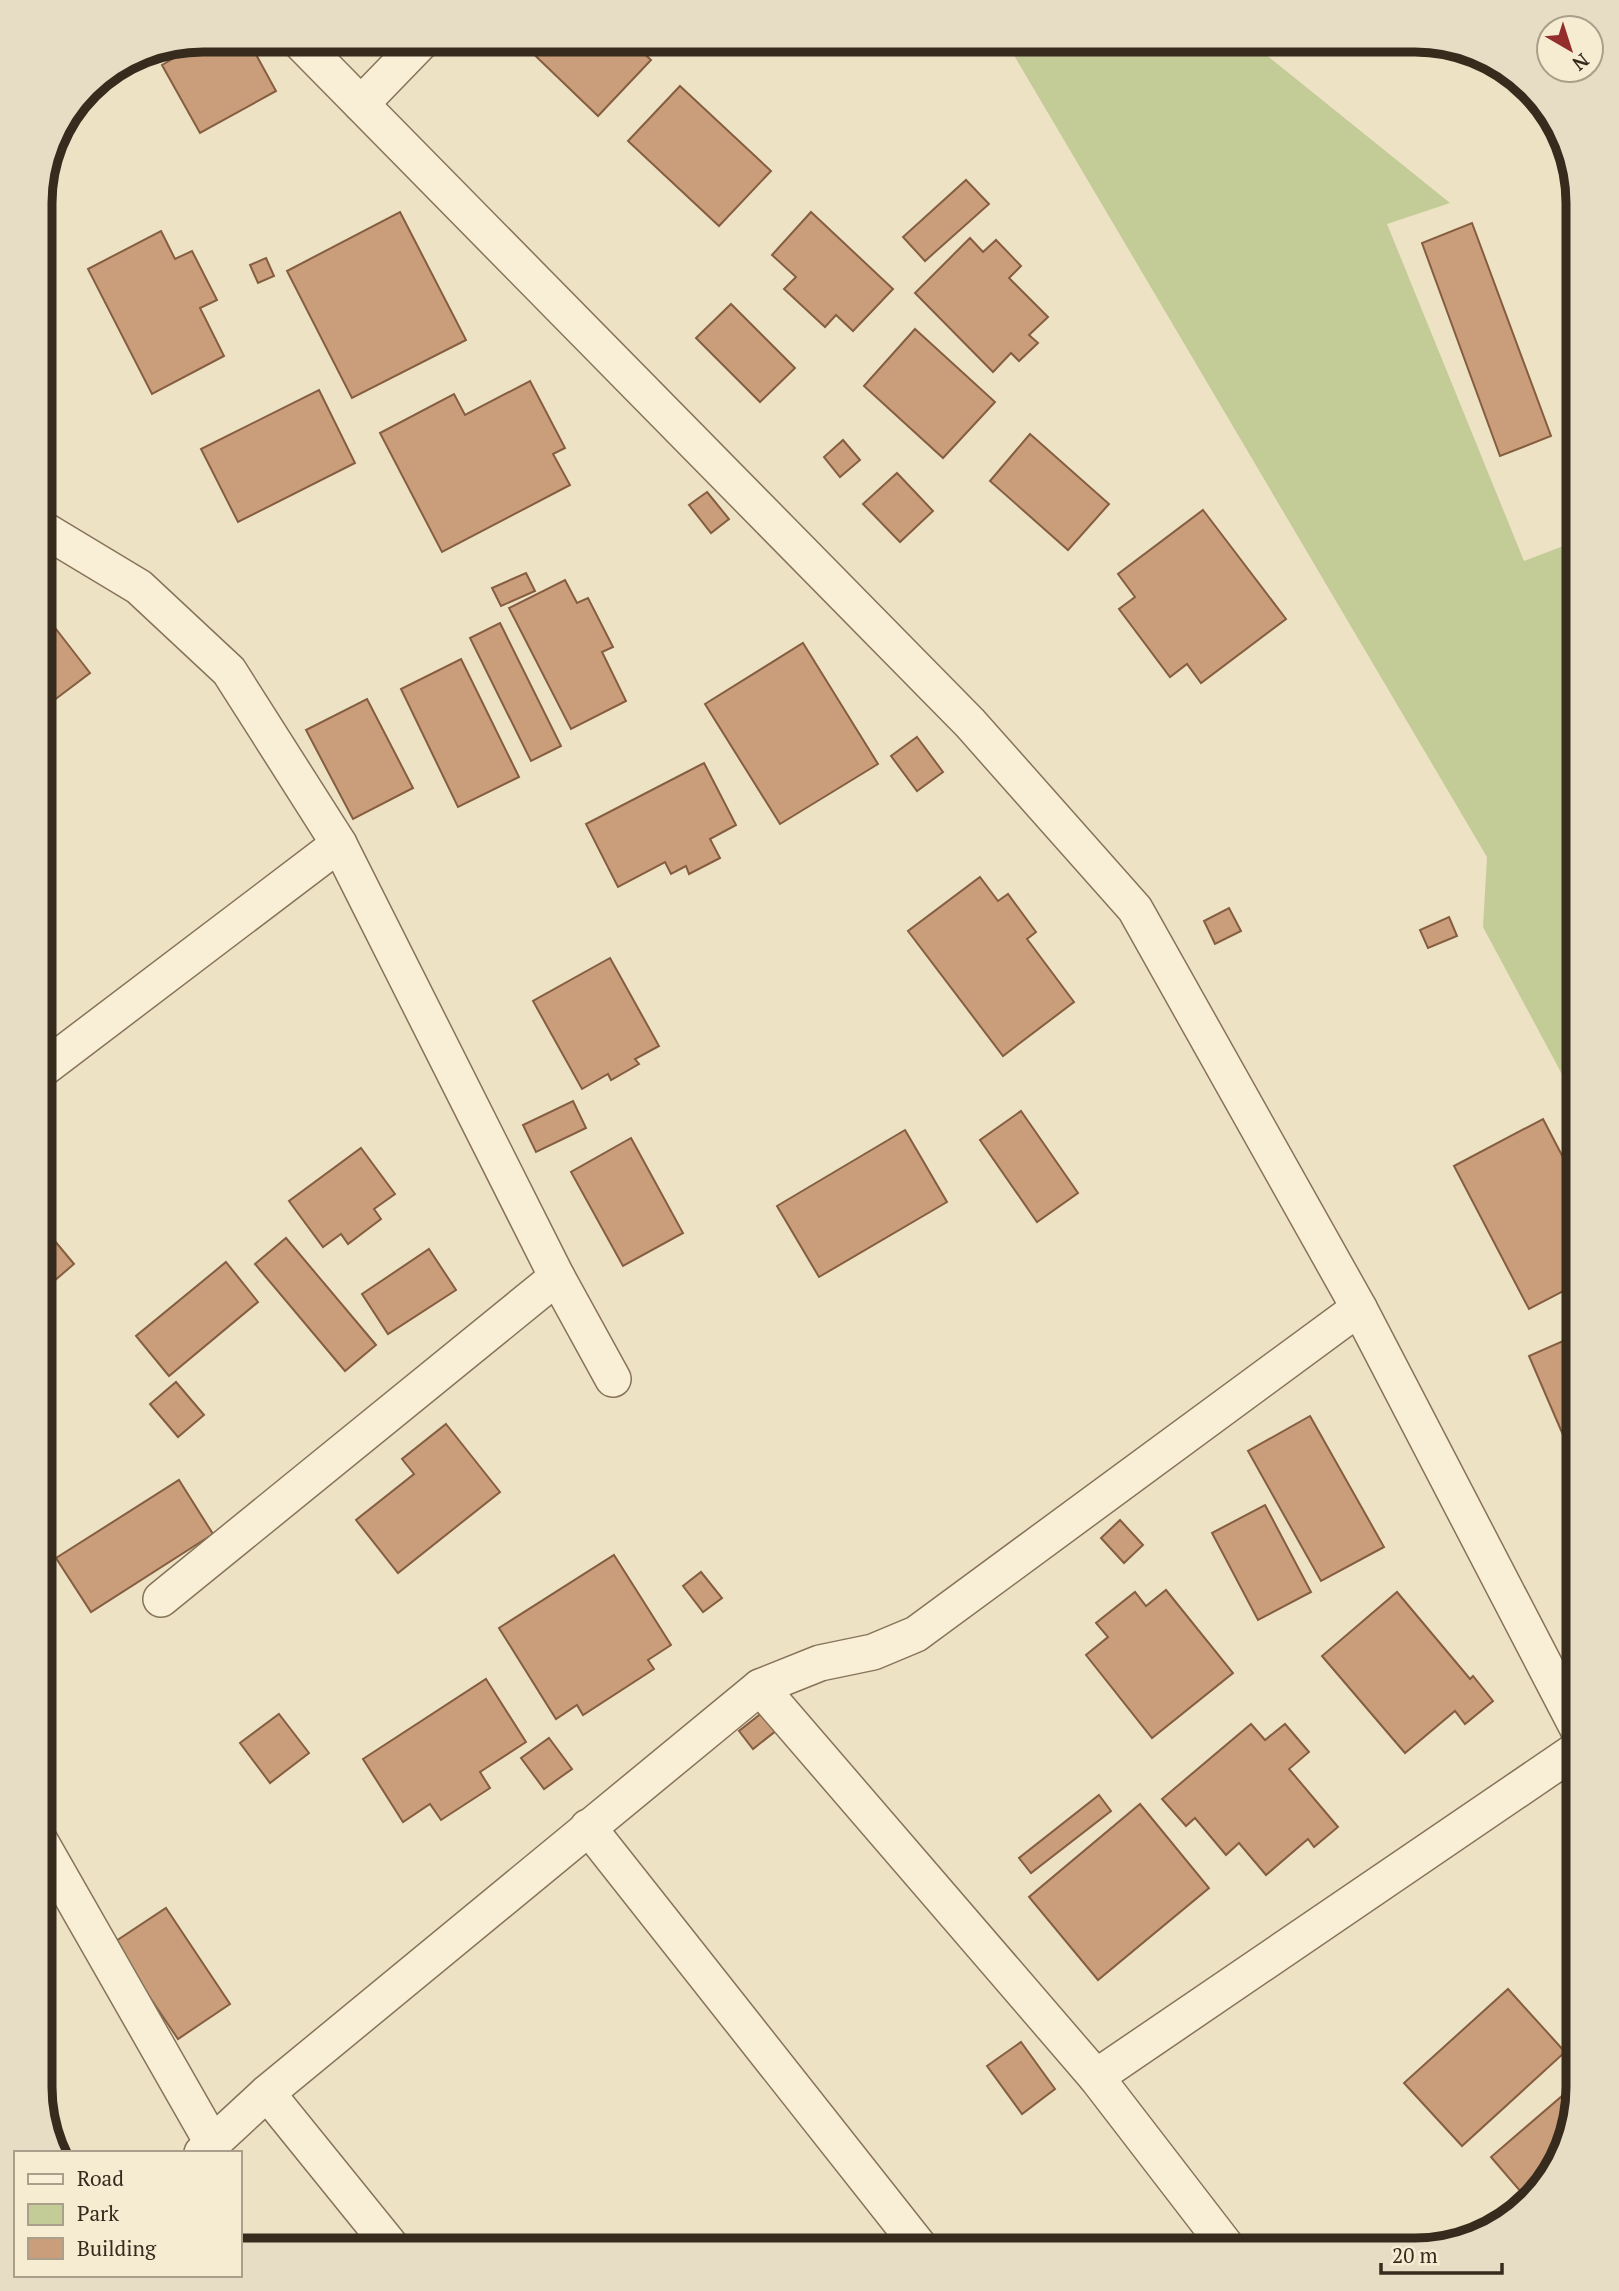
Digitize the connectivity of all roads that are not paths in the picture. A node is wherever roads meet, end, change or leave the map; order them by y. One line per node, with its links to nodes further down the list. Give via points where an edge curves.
1 (310, 52): 3 (street)
2 (412, 52): 3 (street)
3 (361, 104): 8 (street, via 970,723 1135,909)
4 (53, 535): 5 (street, via 139,587 229,671)
5 (339, 844): 6 (street); 7 (street)
6 (53, 1061)
7 (557, 1277): 9 (street); 10 (street)
8 (1359, 1308): 11 (street, via 916,1634); 12 (street)
9 (613, 1379)
10 (161, 1599)
11 (760, 1687): 14 (street); 16 (street)
12 (1566, 1706)
13 (1566, 1757): 16 (street)
14 (589, 1828): 17 (street); 20 (street)
15 (52, 1863): 18 (street)
16 (1096, 2077): 21 (street)
17 (267, 2093): 18 (street); 19 (street)
18 (208, 2148)
19 (384, 2238)
20 (913, 2238)
21 (1220, 2238)

